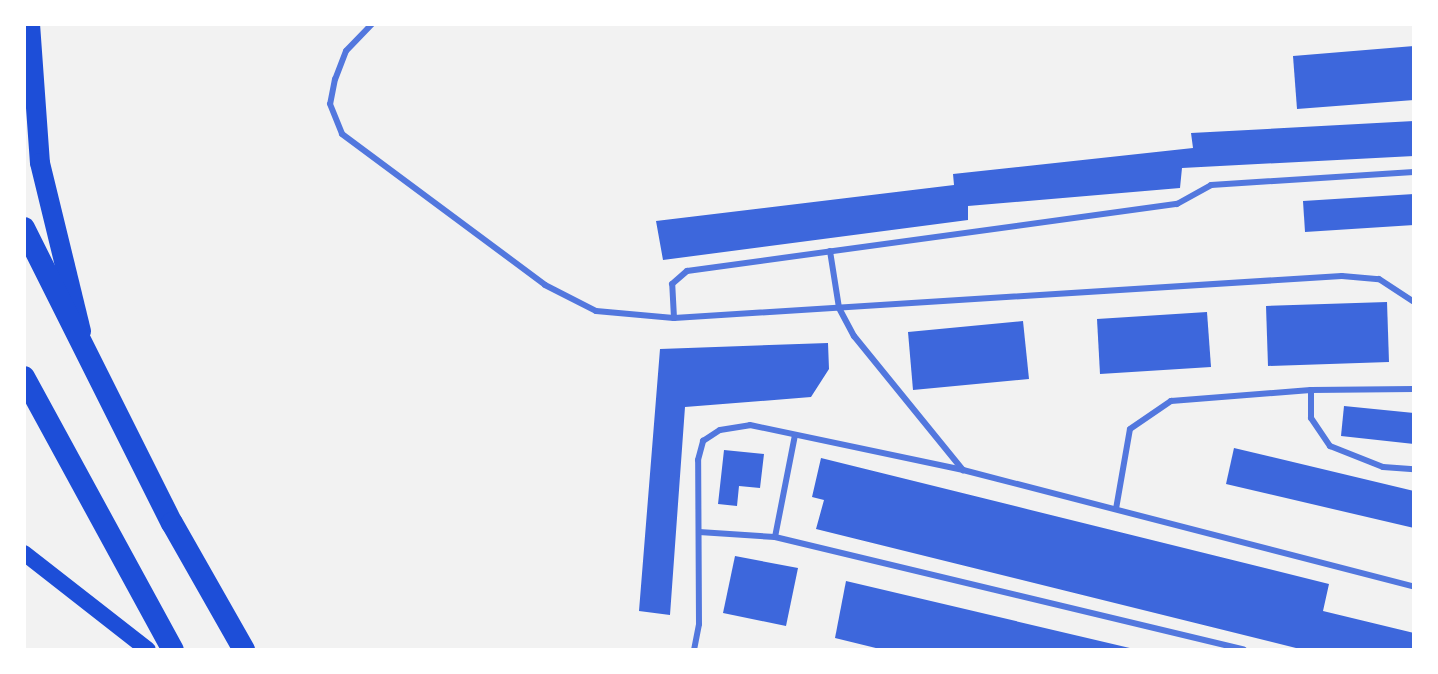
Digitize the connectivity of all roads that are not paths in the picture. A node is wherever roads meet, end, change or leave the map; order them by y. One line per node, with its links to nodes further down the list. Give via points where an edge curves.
1 (30, 24): 9 (main road, via 40,163)
2 (372, 24): 8 (lane, via 346,51 335,79 330,104 342,134 545,285 596,311)
3 (1414, 172): 5 (lane, via 1211,185 1177,204)
4 (24, 228): 9 (highway)
5 (830, 251): 7 (lane); 8 (lane, via 687,271 672,284)
6 (1414, 302): 7 (lane, via 1379,279 1342,276)
7 (839, 308): 8 (lane); 15 (lane, via 854,336)
8 (674, 318)
9 (86, 350): 23 (highway, via 172,523)
10 (24, 377): 22 (highway)
11 (1414, 389): 12 (lane)
12 (1311, 390): 14 (lane, via 1311,418 1330,446 1383,467); 16 (lane, via 1171,401 1147,413 1130,429)
13 (795, 435): 15 (lane); 17 (lane, via 750,425 720,430 703,441 698,460); 18 (lane)
14 (1414, 469)
15 (963, 470): 16 (lane)
16 (1116, 509): 20 (lane)
17 (699, 532): 18 (lane); 24 (lane)
18 (775, 537): 25 (lane)
19 (24, 553): 21 (main road)
20 (1414, 587)
21 (148, 650)
22 (173, 650)
23 (244, 650)
24 (694, 650)
25 (1244, 650)

